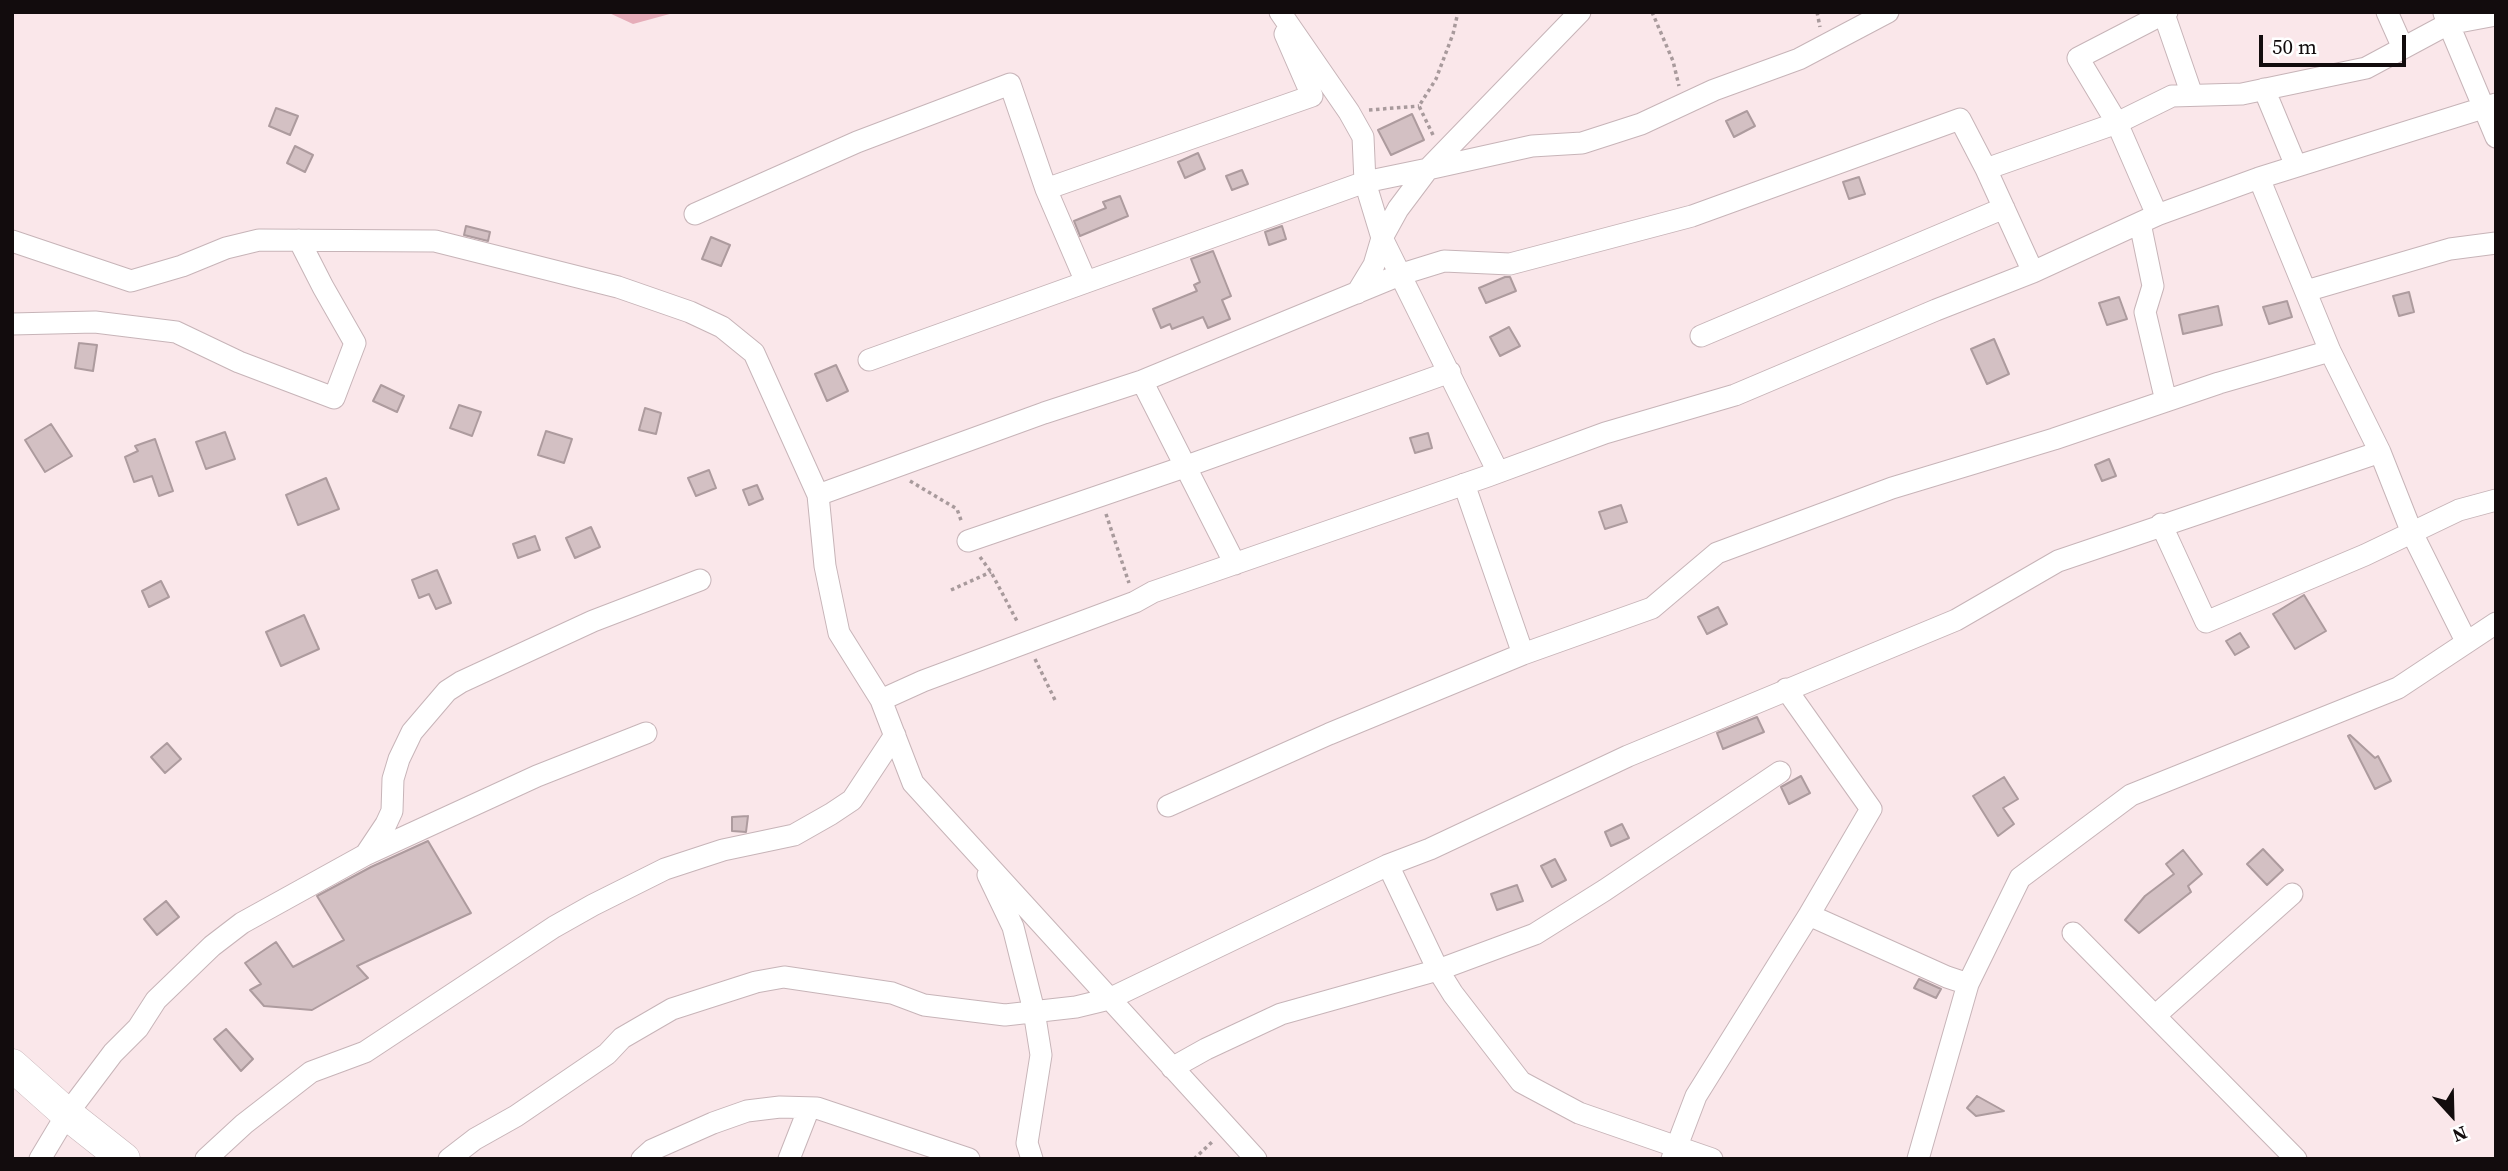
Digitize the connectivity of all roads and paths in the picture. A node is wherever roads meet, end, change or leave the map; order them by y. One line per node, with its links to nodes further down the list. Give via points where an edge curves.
1 (1278, 12): 16 (street); 24 (street, via 1311,96)
2 (1458, 12): 15 (path, via 1436,79)
3 (1580, 12): 19 (street)
4 (1653, 12): 13 (path)
5 (1888, 12): 13 (street, via 1799,59)
6 (2387, 12): 10 (street)
7 (2165, 13): 12 (street); 17 (street, via 2078,58)
8 (2496, 15): 9 (street)
9 (2446, 18): 10 (street); 14 (street)
10 (2403, 48): 11 (street, via 2366,68)
11 (2264, 89): 12 (street); 20 (street)
12 (2192, 95): 17 (street, via 2172,96)
13 (1684, 104): 19 (street, via 1582,143)
14 (2490, 105): 18 (street); 20 (street)
15 (1419, 106): 16 (path); 19 (path)
16 (1349, 112): 23 (street, via 1363,137)
17 (2117, 123): 21 (street); 27 (street)
18 (2496, 137)
19 (1435, 162): 23 (street); 28 (street)
20 (2296, 166): 22 (street)
21 (1986, 169): 25 (street); 33 (street, via 1960,119 1692,216 1510,264 1444,261)
22 (2259, 178): 27 (street); 35 (street)
23 (1365, 182): 28 (street); 34 (street)
24 (1046, 189): 26 (street, via 1010,84 857,142); 34 (street)
25 (2004, 208): 32 (street); 38 (street)
26 (695, 214)
27 (2148, 219): 32 (street); 43 (street, via 2153,286 2145,312)
28 (1382, 238): 33 (street); 36 (street, via 1374,265)
29 (299, 240): 30 (street, via 259,240 226,248 131,281); 37 (street, via 355,343 334,398 176,332 95,322); 49 (street, via 435,241 618,287 722,327 754,353)
30 (12, 241)
31 (2496, 243): 35 (street, via 2450,249)
32 (2033, 272): 47 (street, via 1735,395 1605,433)
33 (1402, 274): 36 (street); 41 (street)
34 (1086, 282): 40 (street)
35 (2306, 291): 39 (street)
36 (1357, 293): 42 (street)
37 (12, 324)
38 (1701, 336)
39 (2330, 351): 43 (street); 44 (street)
40 (869, 360)
41 (1450, 372): 45 (street); 47 (street)
42 (1142, 381): 45 (street); 46 (street)
43 (2166, 401): 63 (street, via 1892,488 1717,553 1652,608)
44 (2380, 452): 52 (street); 53 (street)
45 (1187, 466): 50 (street); 55 (street)
46 (886, 470): 49 (street); 54 (path, via 957,509)
47 (1498, 472): 48 (street)
48 (1464, 484): 55 (street); 63 (street)
49 (818, 495): 66 (street, via 825,566 839,633)
50 (1100, 495): 54 (street); 59 (path)
51 (2496, 500): 53 (street, via 2459,510)
52 (2161, 524): 53 (street, via 2206,622); 64 (street, via 2058,561 1956,620)
53 (2412, 533): 61 (street)
54 (968, 541): 56 (path)
55 (1235, 564): 59 (street)
56 (991, 572): 58 (path); 62 (path)
57 (700, 580): 72 (street, via 593,621 447,691 412,732 393,779 392,811)
58 (951, 590)
59 (1135, 602): 62 (street)
60 (2496, 623): 61 (street)
61 (2466, 641): 78 (street, via 2398,688 2131,795 2020,878)
62 (1027, 643): 65 (path); 66 (street)
63 (1523, 654): 70 (street)
64 (1786, 689): 73 (street); 75 (street, via 1871,808)
65 (1055, 699)
66 (881, 700): 68 (street)
67 (646, 733): 72 (street, via 537,776)
68 (895, 735): 71 (street, via 913,783); 91 (street, via 852,800 831,814 794,835 723,850 665,869 583,911 365,1052 311,1072)
69 (1780, 772): 77 (street, via 1535,934)
70 (1168, 806)
71 (978, 854): 79 (street); 80 (street, via 1013,927)
72 (365, 855): 85 (street, via 242,923 212,946 156,1000)
73 (1388, 866): 77 (street); 79 (street)
74 (2292, 894): 81 (street)
75 (1809, 915): 78 (street); 87 (street, via 1696,1096)
76 (2073, 933): 81 (street)
77 (1438, 970): 83 (street, via 1281,1014); 87 (street, via 1521,1082 1580,1113)
78 (1968, 984): 100 (street)
79 (1109, 999): 80 (street); 83 (street)
80 (1034, 1011): 92 (street, via 1005,1015 923,1005 892,993 784,977 755,982 672,1009 622,1038 607,1054); 96 (street, via 1041,1055 1027,1143)
81 (2156, 1015): 88 (street)
82 (12, 1065): 85 (street)
83 (1172, 1068): 86 (street)
84 (809, 1108): 93 (street, via 747,1111 652,1150); 94 (street); 95 (street)
85 (67, 1114): 89 (street); 90 (street)
86 (1227, 1128): 97 (path); 98 (street)
87 (1674, 1152): 99 (street)
88 (2289, 1156)
89 (40, 1159)
90 (124, 1159)
91 (206, 1159)
92 (449, 1159)
93 (642, 1159)
94 (789, 1159)
95 (969, 1159)
96 (1032, 1159)
97 (1194, 1159)
98 (1256, 1159)
99 (1712, 1159)
100 (1918, 1159)

